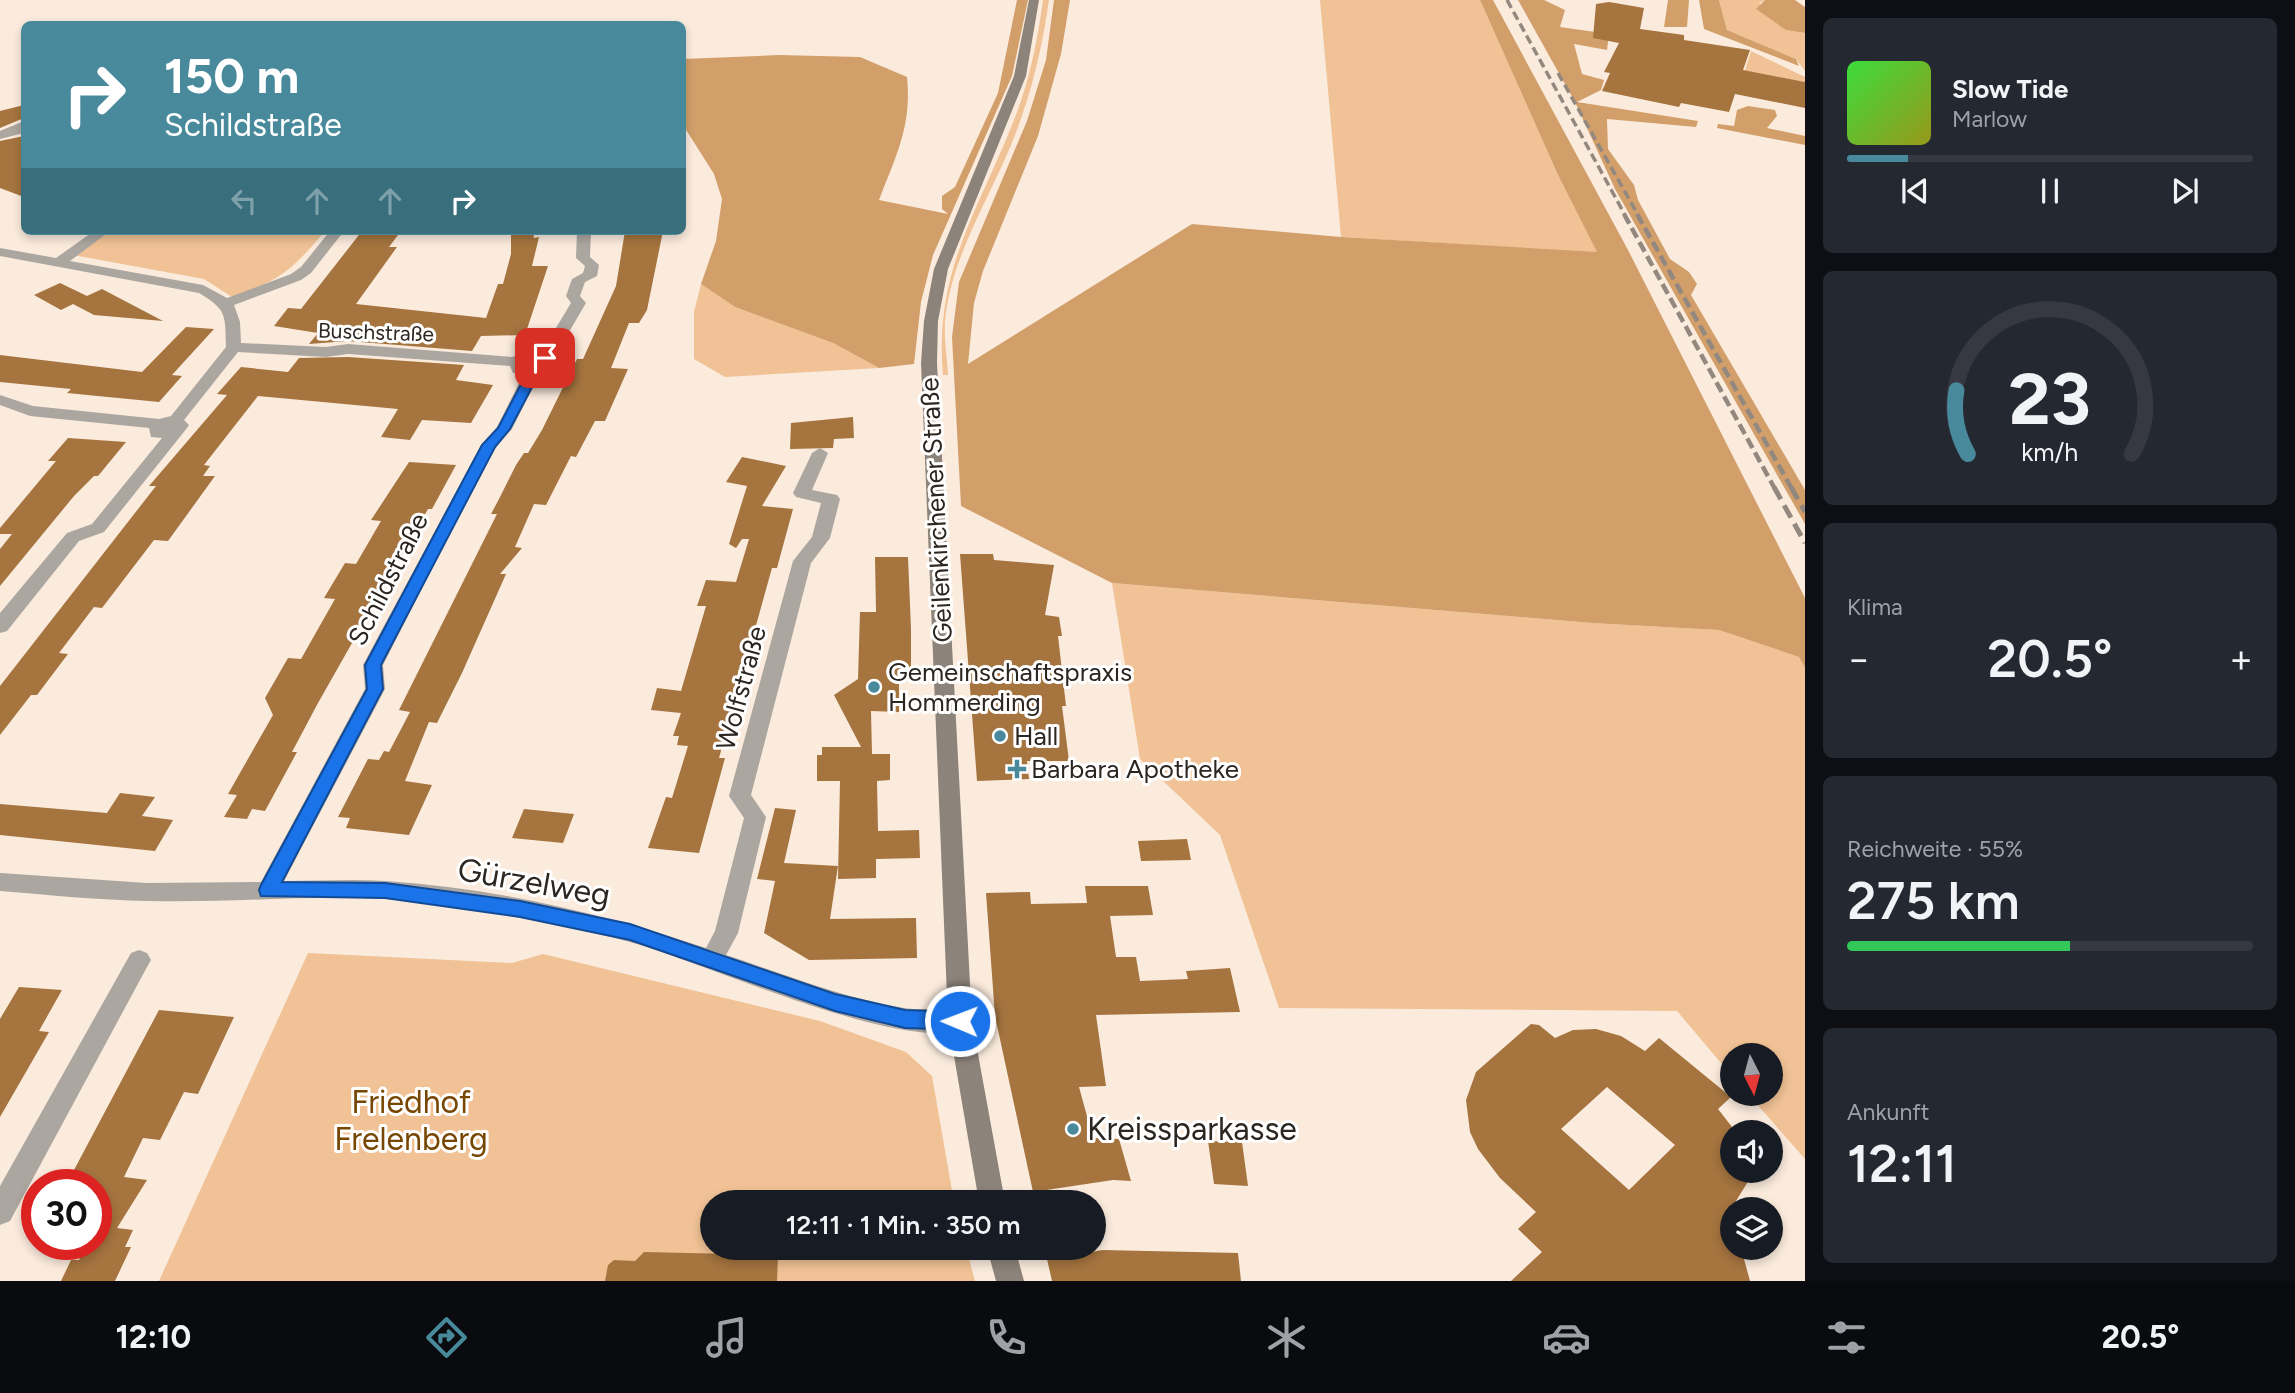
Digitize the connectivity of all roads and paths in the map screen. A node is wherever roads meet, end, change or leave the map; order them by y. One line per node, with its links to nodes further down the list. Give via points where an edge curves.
1 (1034, 0): 20 (main road, Geilenkirchener Straße, via 1020,76 950,243 931,321 932,460)
2 (21, 129): 3 (street)
3 (0, 135)
4 (97, 235): 8 (street)
5 (334, 235): 9 (street, via 296,277)
6 (584, 235): 11 (street, Schildstraße, via 583,258 592,265 590,276 579,279 573,296 579,303)
7 (0, 252): 8 (street)
8 (59, 262): 9 (street, via 182,284)
9 (226, 303): 10 (street)
10 (234, 347): 11 (street, Buschstraße, via 348,349 516,362 519,370); 13 (street)
11 (537, 364): 17 (street, Schildstraße, via 373,665 375,689)
12 (0, 400): 13 (street, via 30,411)
13 (170, 428): 15 (street, via 98,528 72,537)
14 (820, 453): 19 (street, Wolfstraße, via 802,493 831,499 821,538 802,561 760,715 740,796 755,817 726,933)
15 (0, 626)
16 (0, 882): 17 (street, Gürzelweg, via 147,892)
17 (268, 890): 19 (street, Gürzelweg, via 385,890 479,901 630,932)
18 (139, 960): 22 (street)
19 (711, 960): 20 (street, Gürzelweg, via 847,1005 905,1019)
20 (960, 1021): 21 (main road, Geilenkirchener Straße)
21 (990, 1190)
22 (0, 1212)
23 (1004, 1260): 24 (main road)
24 (1010, 1281)

